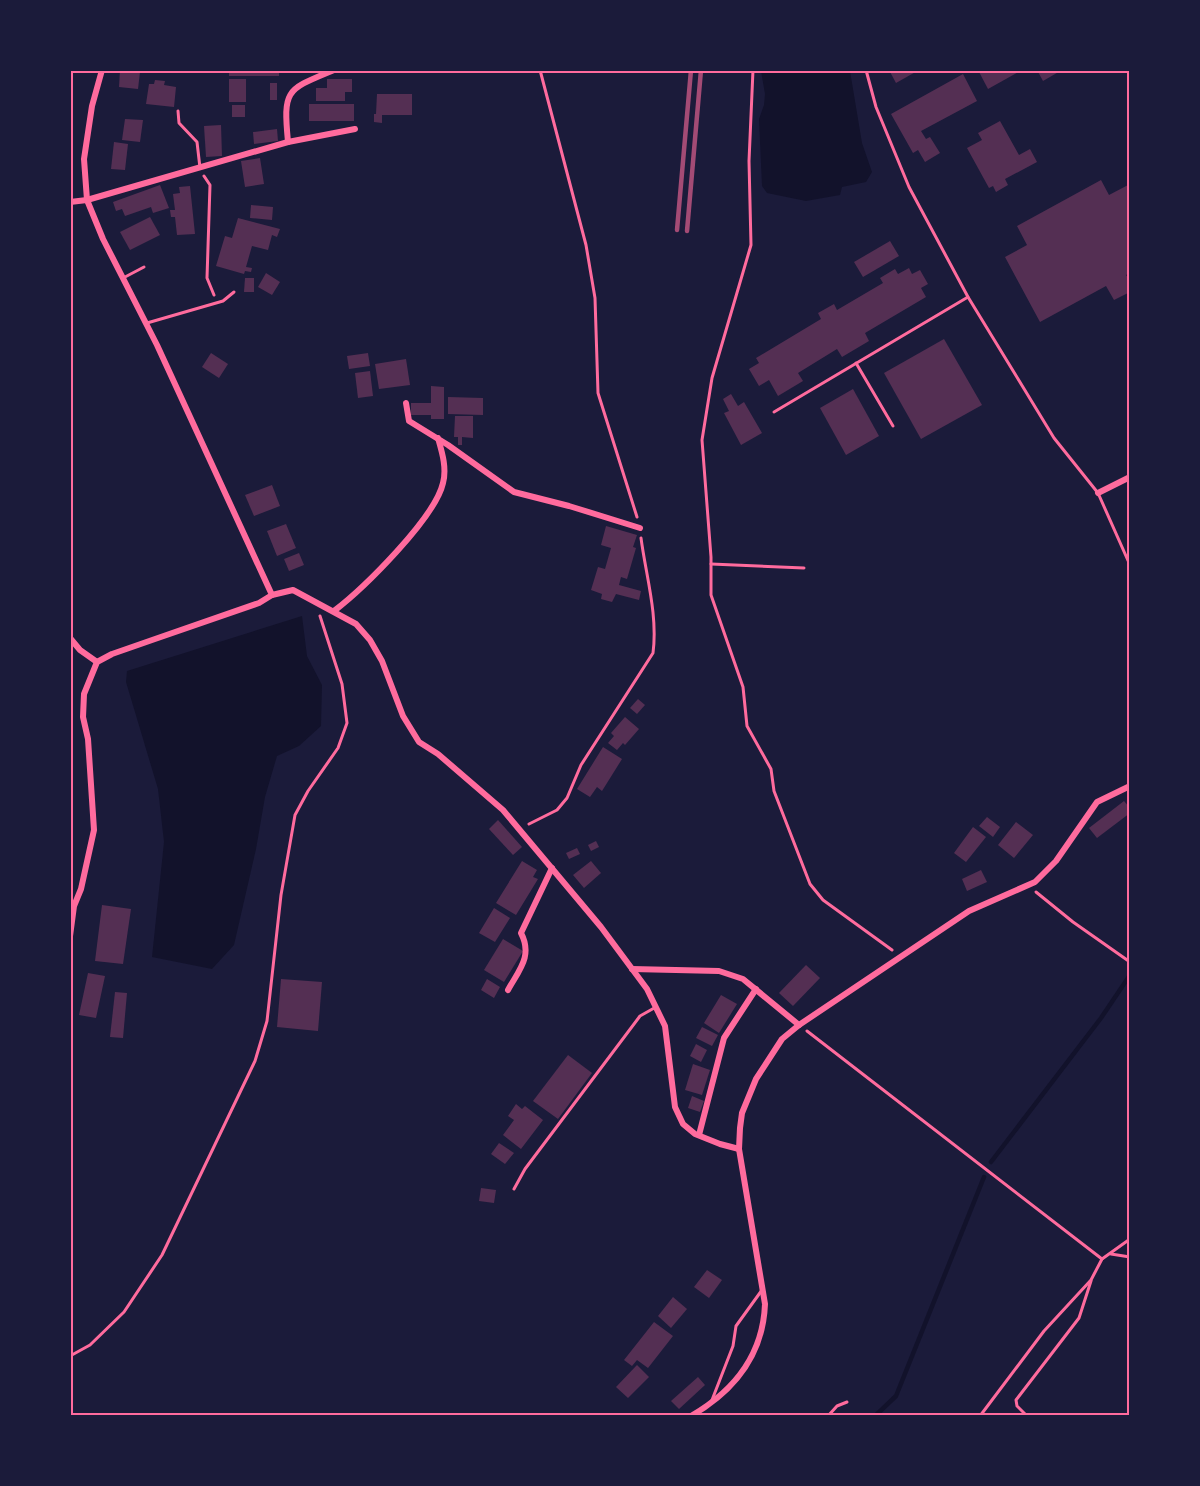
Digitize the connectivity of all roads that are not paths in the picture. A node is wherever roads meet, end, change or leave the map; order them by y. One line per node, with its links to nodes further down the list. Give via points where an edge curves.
1 (102, 70): 8 (street, via 84,159)
2 (334, 70): 6 (street, via 289,95)
3 (866, 70): 13 (lane, via 876,107 909,187)
4 (178, 111): 7 (lane, via 179,123 196,142)
5 (355, 129): 6 (street)
6 (288, 142): 7 (street)
7 (200, 168): 8 (street)
8 (87, 200): 9 (street); 11 (street)
9 (70, 202)
10 (144, 267): 11 (lane)
11 (123, 278): 14 (street)
12 (234, 292): 14 (lane, via 223,301)
13 (968, 297): 15 (lane); 21 (lane, via 1054,438)
14 (146, 323): 24 (street)
15 (856, 363): 17 (lane); 18 (lane)
16 (406, 403): 19 (street, via 409,421)
17 (774, 412)
18 (893, 426)
19 (438, 438): 22 (street, via 514,492); 25 (street, via 444,459 444,482 434,505 373,577)
20 (1130, 477): 21 (street)
21 (1098, 493): 23 (lane)
22 (640, 528)
23 (1130, 565)
24 (273, 595): 25 (street, via 293,590); 29 (street)
25 (334, 611): 31 (street, via 356,624 370,640 419,742 503,810)
26 (70, 638): 28 (street)
27 (70, 647): 28 (street)
28 (80, 650): 29 (street)
29 (97, 662): 32 (street, via 84,694 83,717 94,830)
30 (1130, 786): 37 (street, via 1096,802 1056,861 1035,882 969,911)
31 (552, 868): 33 (street); 35 (street, via 521,933 527,955)
32 (70, 936)
33 (632, 969): 34 (street, via 719,971 743,979); 36 (street)
34 (756, 989): 37 (street); 38 (street, via 724,1038)
35 (508, 990)
36 (656, 1007): 38 (street, via 665,1026 675,1107 683,1124); 40 (lane, via 640,1016)
37 (799, 1025): 39 (street, via 782,1039 756,1079 742,1113)
38 (699, 1135): 39 (street)
39 (739, 1149): 41 (street)
40 (514, 1189)
41 (762, 1290): 42 (lane, via 736,1326 733,1346); 42 (street, via 764,1324 755,1352 735,1381)
42 (710, 1405): 43 (street)
43 (691, 1416)

